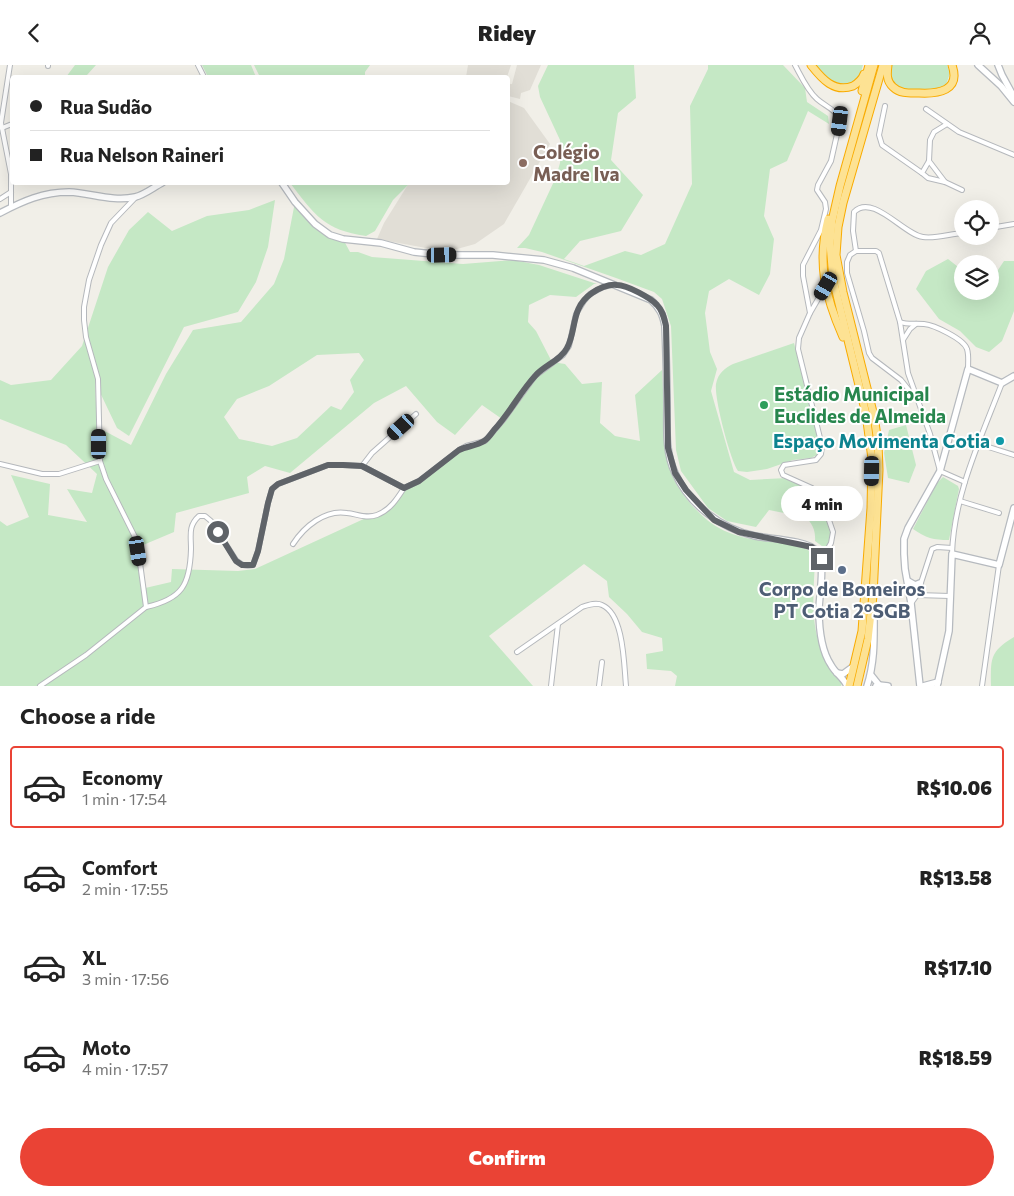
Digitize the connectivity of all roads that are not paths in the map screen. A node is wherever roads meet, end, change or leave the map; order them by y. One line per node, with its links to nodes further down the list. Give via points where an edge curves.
1 (10, 65): 13 (street)
2 (795, 65): 43 (street, via 807,87 838,115 840,121 831,161 817,190 826,202 821,230 803,265)
3 (811, 65): 4 (highway, via 828,83 846,88 862,79)
4 (869, 65): 21 (highway)
5 (874, 65): 21 (highway)
6 (883, 65): 71 (highway, via 843,203 836,255 878,443 879,492)
7 (888, 65): 8 (highway, via 889,83 899,92 936,94 951,85 954,77)
8 (952, 65)
9 (981, 65): 10 (main road); 15 (main road)
10 (988, 65)
11 (998, 65): 14 (main road)
12 (0, 90): 13 (street)
13 (5, 95): 20 (street)
14 (1014, 97)
15 (1014, 102)
16 (885, 106): 25 (street, via 879,140)
17 (926, 109): 18 (street)
18 (947, 123): 22 (street, via 979,142); 23 (street, via 934,132 930,140)
19 (10, 125): 20 (street)
20 (2, 128): 24 (street)
21 (848, 154): 30 (highway)
22 (1014, 155)
23 (929, 161): 25 (street); 26 (street)
24 (10, 165)
25 (922, 173): 26 (street)
26 (945, 182): 31 (street)
27 (11, 185): 32 (street)
28 (158, 185): 33 (main road)
29 (283, 185): 41 (main road, via 315,224 330,235 343,239 442,255 544,260)
30 (840, 186): 42 (highway, via 823,240); 47 (highway, via 832,221 830,260)
31 (962, 190)
32 (11, 193): 34 (street); 35 (street)
33 (136, 197): 35 (main road, via 59,193 21,201); 55 (street, via 106,230 89,280 84,307 84,329 98,379)
34 (0, 199)
35 (11, 207): 36 (main road)
36 (0, 213)
37 (1014, 224): 38 (street)
38 (999, 227)
39 (954, 234): 40 (street, via 923,237 880,211 859,208 854,212 853,221)
40 (856, 251): 44 (street, via 879,253); 51 (street, via 850,255 847,273 869,353 901,380)
41 (617, 285): 60 (street, via 603,287 584,301 576,314 569,346 563,355 536,376 485,441 459,450 419,481); 66 (main road, via 652,300 663,315 666,326 668,448 675,473 686,490 714,520 739,532 812,547)
42 (826, 286): 43 (street); 47 (highway, via 831,308)
43 (810, 313): 66 (street, via 799,338 798,349 822,446 821,454 816,460 784,465 781,470 783,475 812,489 820,497 833,532)
44 (900, 323): 45 (street); 46 (street)
45 (916, 324): 46 (street); 48 (street, via 940,329 963,342 968,351)
46 (903, 340): 51 (street)
47 (851, 355): 78 (highway, via 866,414 872,459 862,631)
48 (968, 369): 50 (main road); 58 (main road)
49 (1014, 376): 50 (main road)
50 (1002, 383): 53 (street)
51 (916, 398): 58 (street)
52 (416, 414): 57 (street)
53 (978, 444): 54 (street); 59 (street)
54 (1014, 455)
55 (100, 461): 56 (street, via 59,474 42,474); 74 (street, via 137,541)
56 (0, 464)
57 (362, 466): 60 (street); 74 (street, via 328,465 272,489 253,565 242,565 236,561 210,521 199,516 193,521 190,534 187,581 176,595 163,603)
58 (940, 471): 59 (street); 68 (main road, via 904,539)
59 (965, 482): 61 (street)
60 (404, 488): 64 (street, via 394,504 378,515 368,517 338,511 329,514 304,529)
61 (960, 501): 63 (street); 65 (street)
62 (1014, 508): 67 (main road)
63 (999, 513)
64 (293, 544)
65 (952, 551): 67 (main road); 69 (street, via 932,549); 72 (main road)
66 (822, 559): 79 (main road, via 821,638)
67 (999, 565): 92 (street)
68 (908, 581): 69 (main road, via 915,585); 73 (main road)
69 (920, 583): 70 (street)
70 (917, 595): 72 (street); 73 (street)
71 (873, 596): 80 (main road, via 874,657); 88 (highway, via 868,639)
72 (950, 596): 81 (main road, via 949,631)
73 (911, 603): 91 (main road)
74 (146, 607): 83 (street, via 86,655)
75 (558, 623): 76 (street); 84 (street); 86 (street, via 591,604 601,605 610,611 617,622)
76 (517, 652)
77 (602, 662): 85 (street)
78 (854, 666): 79 (main road, via 844,674); 87 (highway)
79 (836, 673): 87 (main road)
80 (871, 675): 82 (main road); 89 (main road)
81 (937, 684): 91 (main road)
82 (878, 685): 90 (main road)
83 (40, 686)
84 (551, 686)
85 (599, 686)
86 (626, 686)
87 (848, 686)
88 (857, 686)
89 (868, 686)
90 (888, 686)
91 (924, 686)
92 (982, 686)

